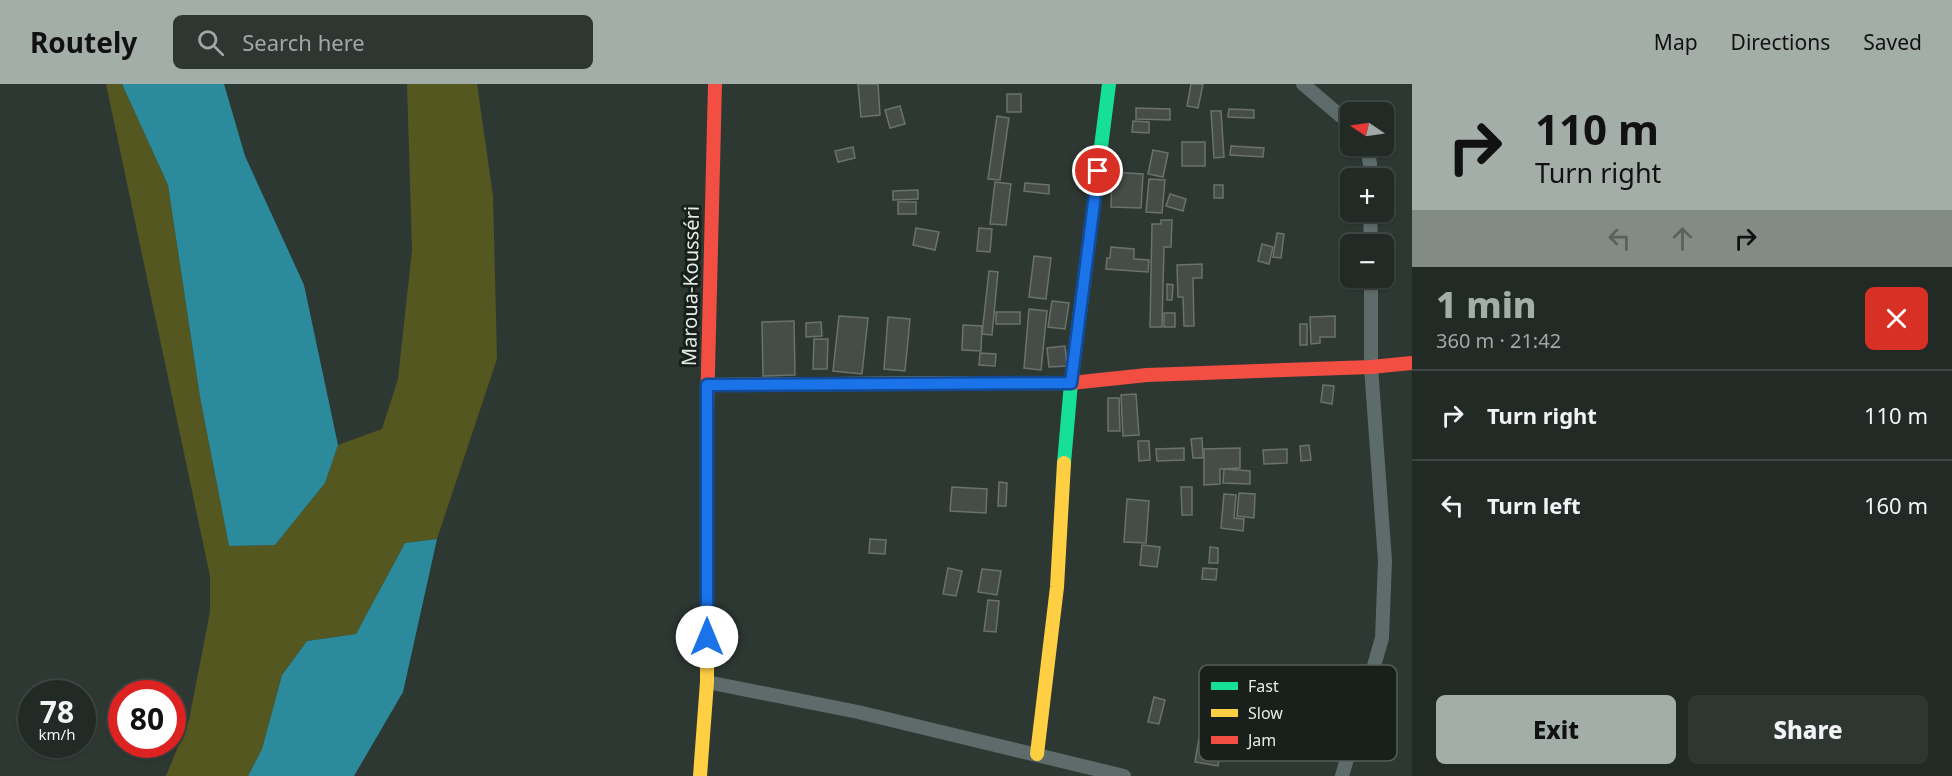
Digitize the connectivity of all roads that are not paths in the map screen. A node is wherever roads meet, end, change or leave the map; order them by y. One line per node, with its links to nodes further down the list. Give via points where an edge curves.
1 (715, 84): 9 (main road, Maroua-Kousséri)
2 (1109, 84): 8 (main road)
3 (1303, 84): 4 (street)
4 (1340, 115)
5 (1371, 288): 7 (street)
6 (1412, 363): 7 (main road)
7 (1371, 366): 8 (main road, via 1147,375); 10 (street, via 1385,561 1382,638)
8 (1071, 383): 9 (main road); 12 (main road, via 1057,587)
9 (707, 385): 11 (main road, Maroua-Kousséri)
10 (1374, 665)
11 (707, 682): 12 (street); 14 (main road, Maroua-Kousséri)
12 (1037, 754): 15 (street)
13 (1346, 761): 16 (street)
14 (700, 776)
15 (1124, 776)
16 (1342, 776)

